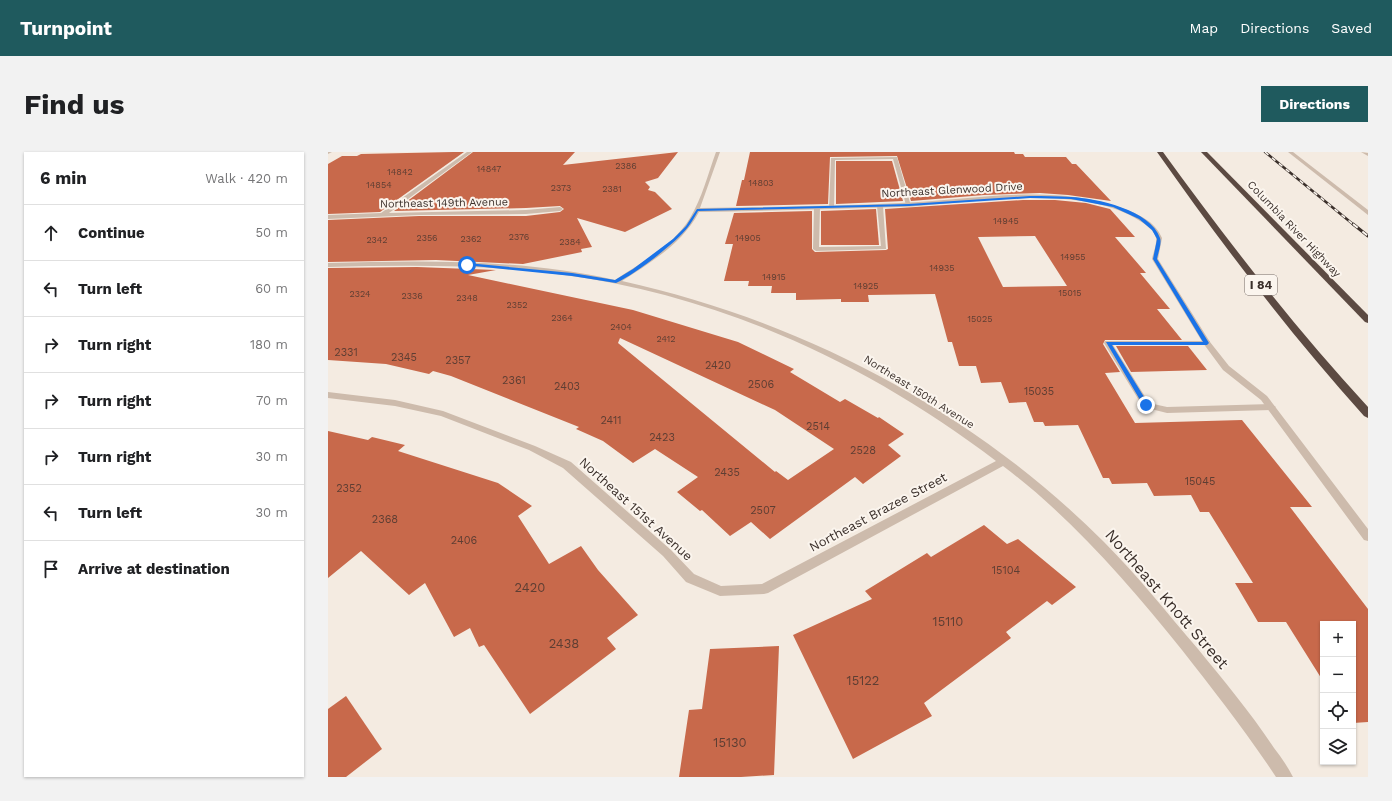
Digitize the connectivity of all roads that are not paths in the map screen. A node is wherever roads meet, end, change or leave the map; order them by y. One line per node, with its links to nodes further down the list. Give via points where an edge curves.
1 (470, 152): 15 (street)
2 (718, 152): 13 (street)
3 (1160, 152): 23 (highway, I 84, via 1326,369)
4 (1204, 152): 19 (highway, Columbia River Highway)
5 (1290, 152): 14 (street)
6 (1363, 152): 7 (street)
7 (1368, 155)
8 (909, 205): 9 (street, Northeast Glenwood Drive); 11 (street, via 895,158 832,158); 20 (street, Northeast Glenwood Drive, via 1051,196 1115,206 1141,218 1154,229 1159,239 1155,259)
9 (880, 206): 10 (street, via 884,248 816,249); 11 (street, Northeast Glenwood Drive)
10 (817, 208): 11 (street, Northeast Glenwood Drive); 13 (street, Northeast Glenwood Drive)
11 (831, 208)
12 (560, 209): 15 (street, Northeast 149th Avenue, via 526,212)
13 (697, 210): 18 (street, via 674,240)
14 (1368, 213)
15 (383, 214): 16 (street, Northeast 149th Avenue)
16 (328, 217)
17 (328, 265): 18 (street, Northeast 150th Avenue, via 467,265 565,274)
18 (616, 282): 24 (street, Northeast 150th Avenue, via 719,308 782,331 871,373 959,428)
19 (1368, 320)
20 (1207, 343): 22 (street, Northeast Glenwood Drive, via 1226,368 1264,398); 22 (street, via 1108,343 1146,405 1167,410)
21 (328, 394): 26 (street, Northeast 151st Avenue, via 395,403 443,414 532,448 567,465 667,553 690,578 720,591)
22 (1271, 407): 25 (street, Northeast Glenwood Drive)
23 (1368, 414)
24 (1004, 461): 26 (street, Northeast Brazee Street); 27 (street, Northeast Knott Street, via 1070,516 1118,565 1163,616 1246,720)
25 (1368, 537)
26 (764, 588)
27 (1285, 777)

